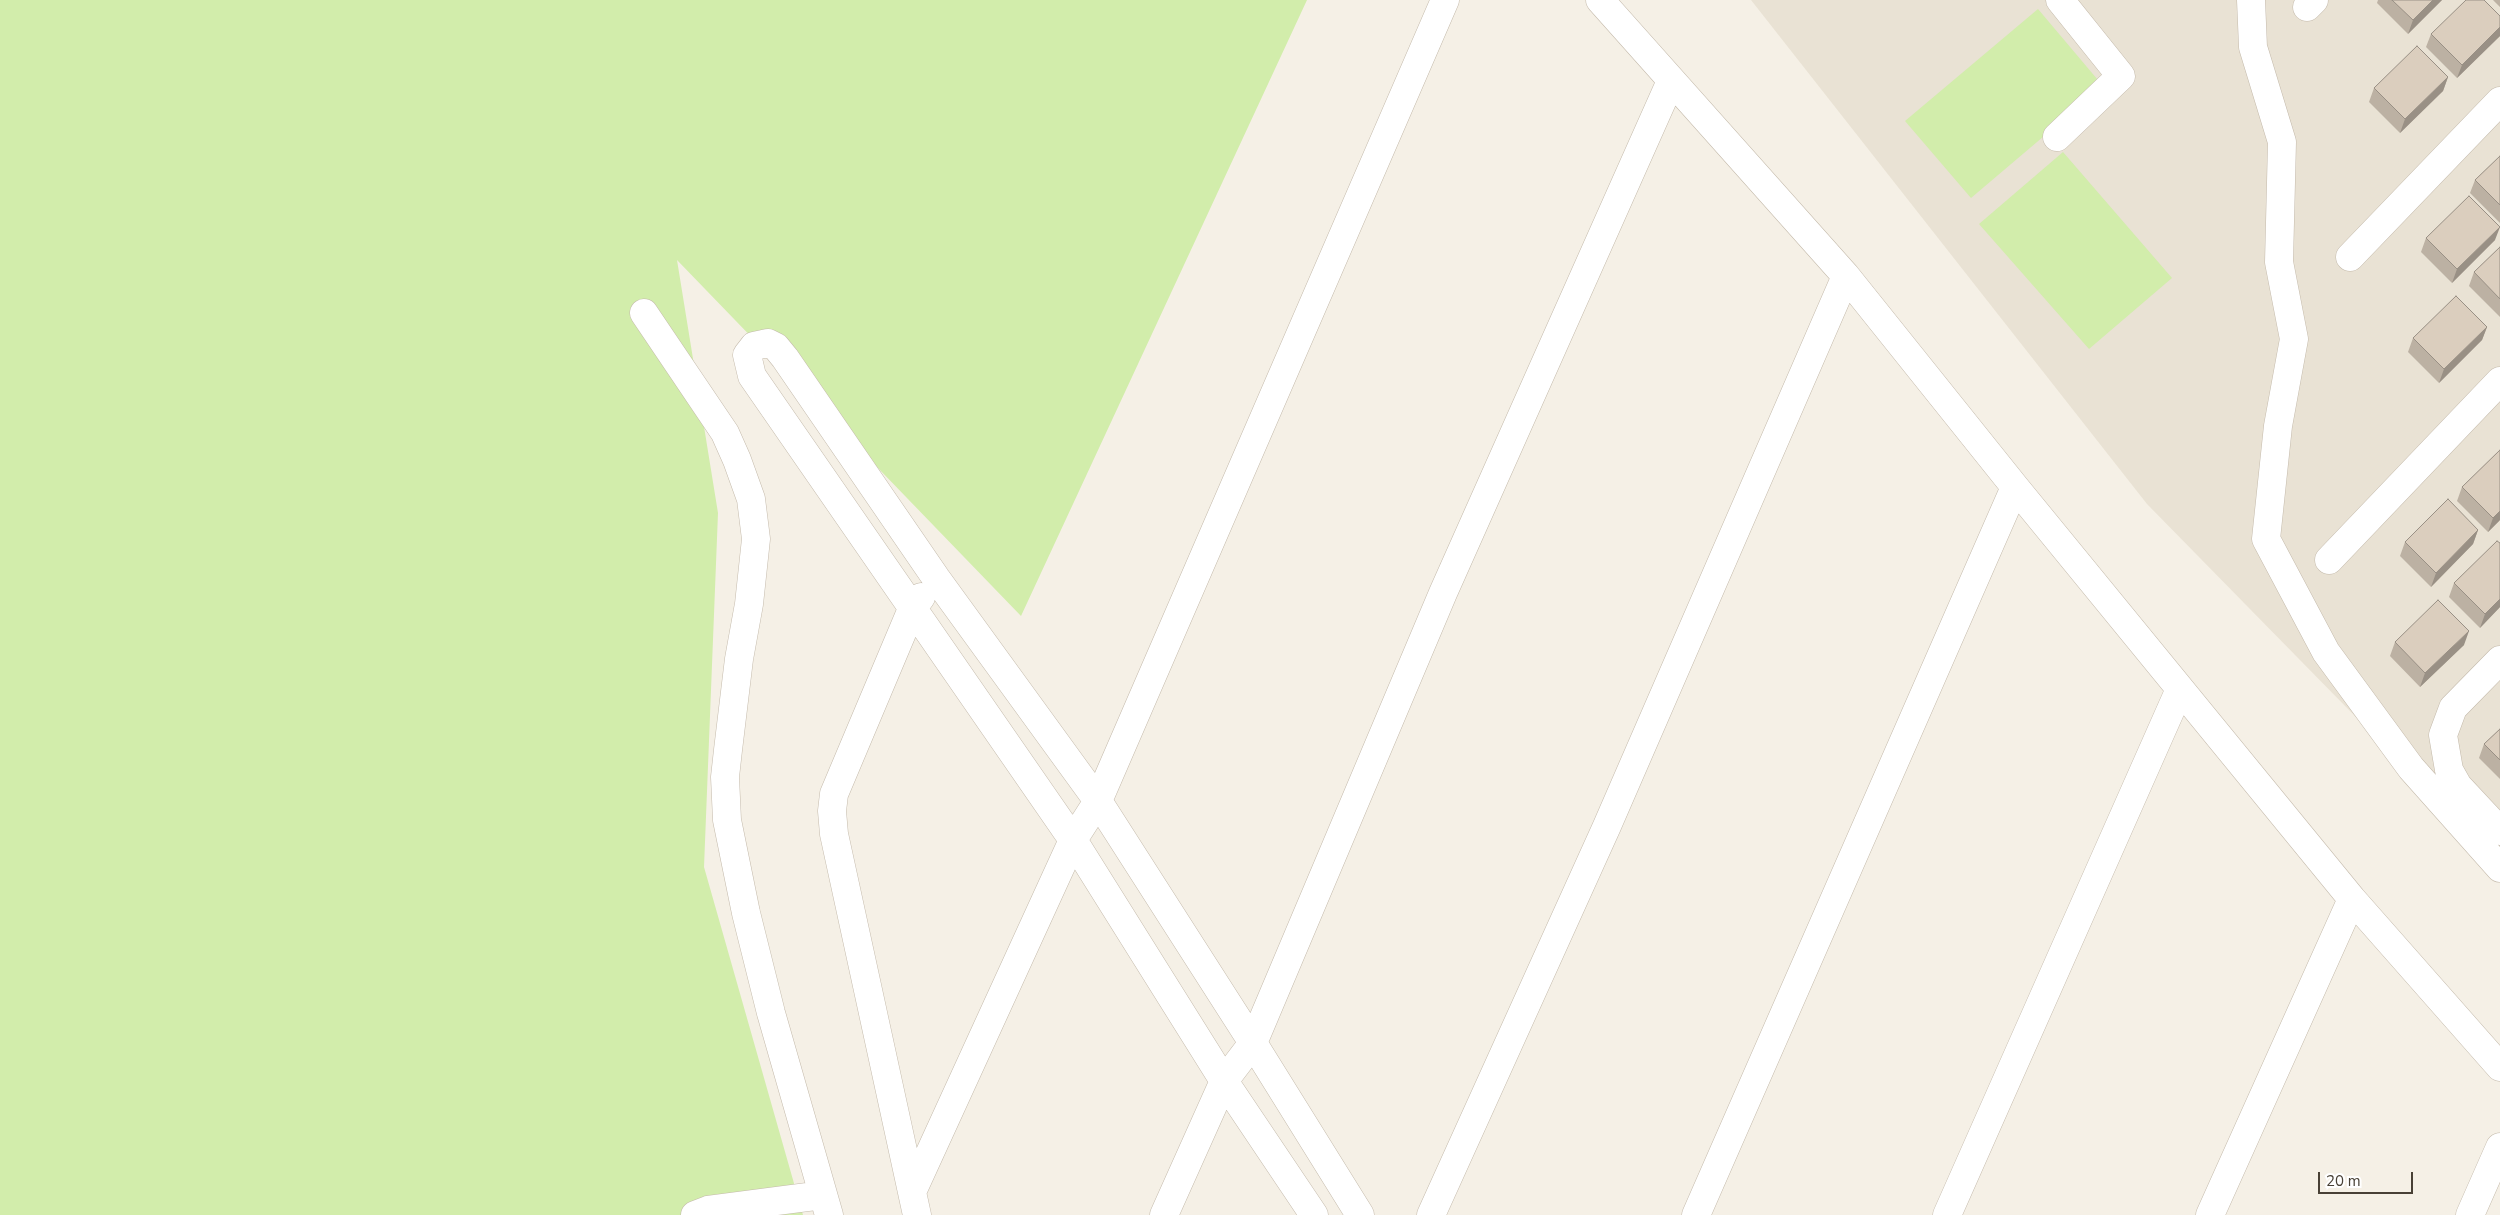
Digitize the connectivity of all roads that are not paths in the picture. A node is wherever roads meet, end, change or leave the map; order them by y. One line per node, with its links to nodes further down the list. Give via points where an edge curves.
1 (1445, 0): 18 (street)
2 (1600, 0): 5 (street)
3 (2060, 0): 7 (street, via 2121,76)
4 (2250, 0): 21 (street, via 2253,47 2282,142 2279,262 2294,339 2278,426 2266,539 2326,652 2411,768)
5 (1671, 81): 9 (street); 23 (street, via 1447,584)
6 (2500, 101): 8 (street)
7 (2057, 137)
8 (2350, 257)
9 (1846, 276): 12 (street); 33 (street, via 1607,826)
10 (644, 313): 28 (street, via 725,433 751,499 756,539 725,777 727,820 771,1014)
11 (2500, 381): 13 (street)
12 (2015, 487): 17 (street); 34 (street)
13 (2329, 560)
14 (936, 578): 15 (street); 15 (street, via 785,358 768,343 754,346 747,355 752,376); 18 (street)
15 (912, 609): 20 (street); 27 (street, via 834,794 832,811 834,834)
16 (2500, 660): 19 (street, via 2453,708 2443,735 2449,770 2458,786)
17 (2180, 689): 22 (street); 35 (street)
18 (1098, 801): 20 (street); 23 (street)
19 (2500, 831)
20 (1073, 840): 25 (street); 27 (street)
21 (2500, 868)
22 (2352, 899): 24 (street); 36 (street)
23 (1253, 1043): 25 (street); 32 (street)
24 (2500, 1067)
25 (1224, 1081): 30 (street); 31 (street)
26 (2500, 1147): 37 (street)
27 (915, 1203)
28 (826, 1205): 29 (street, via 708,1210)
29 (695, 1215)
30 (1164, 1215)
31 (1314, 1215)
32 (1360, 1215)
33 (1431, 1215)
34 (1696, 1215)
35 (1947, 1215)
36 (2210, 1215)
37 (2470, 1215)

